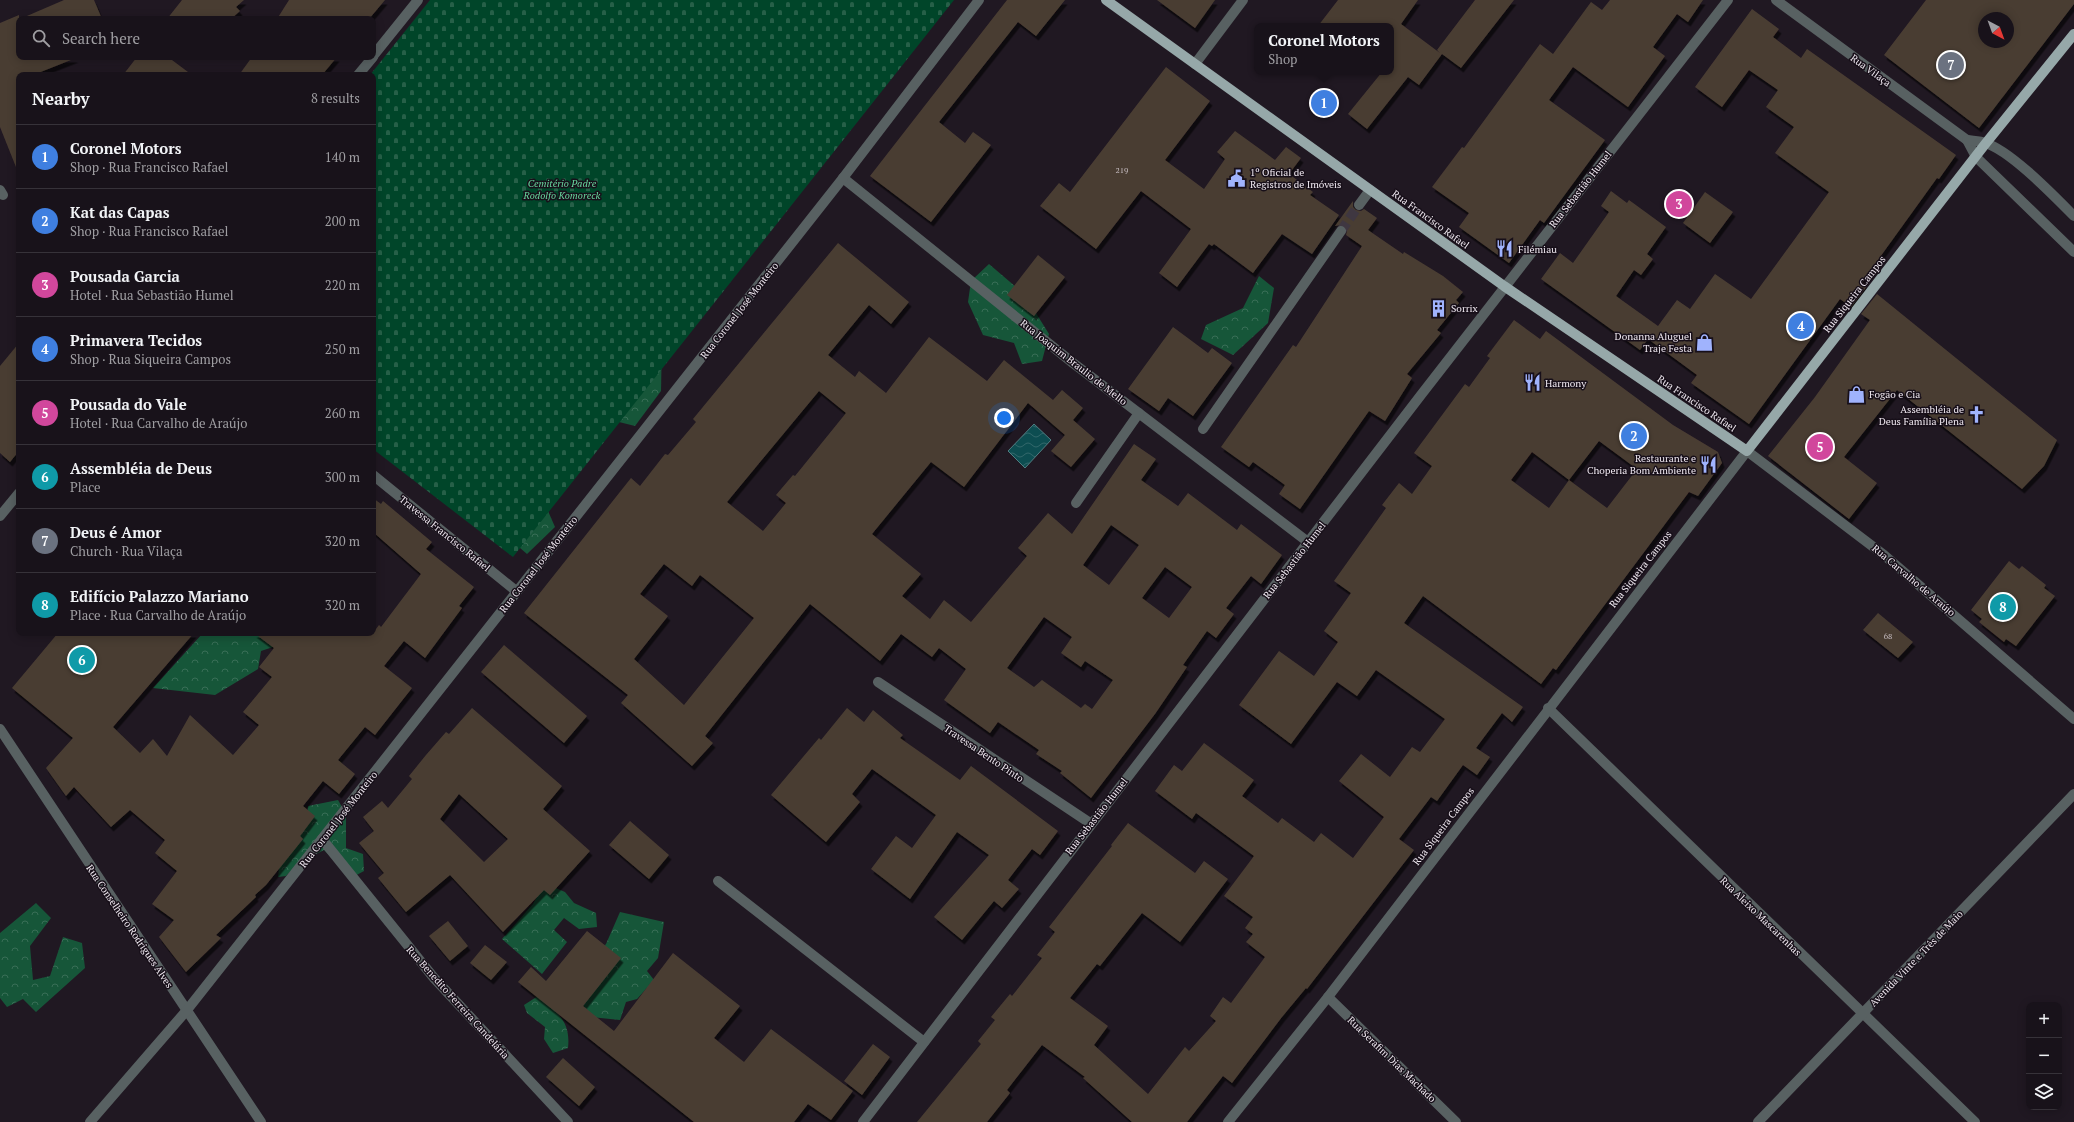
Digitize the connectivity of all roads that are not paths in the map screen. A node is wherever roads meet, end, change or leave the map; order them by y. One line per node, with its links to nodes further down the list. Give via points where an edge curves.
1 (418, 0): 8 (street)
2 (979, 0): 15 (street, Rua Coronel José Monteiro)
3 (1106, 0): 10 (main road, Rua Francisco Rafael)
4 (1243, 0): 10 (street)
5 (1728, 0): 21 (street, Rua Sebastião Humel)
6 (1776, 0): 12 (street, Rua Vilaça)
7 (2074, 34): 13 (main road, Rua Siqueira Campos)
8 (376, 53)
9 (370, 60): 11 (street)
10 (1195, 64): 16 (main road, Rua Francisco Rafael)
11 (360, 72)
12 (1967, 140): 13 (street, Rua Vilaça); 14 (street, Rua Vilaça)
13 (1986, 143): 14 (main road, Rua Siqueira Campos); 18 (street, via 2025,169)
14 (1976, 157): 20 (street, Rua Vilaça); 24 (main road, Rua Siqueira Campos)
15 (843, 178): 22 (street, Rua Joaquim Braulio de Mello); 30 (street, Rua Coronel José Monteiro)
16 (1370, 190): 17 (street); 21 (main road, Rua Francisco Rafael)
17 (1359, 206)
18 (2074, 216)
19 (1341, 231): 23 (street)
20 (2074, 252)
21 (1504, 286): 24 (main road, Rua Francisco Rafael); 29 (street, Rua Sebastião Humel)
22 (1139, 413): 27 (street); 29 (street, Rua Joaquim Braulio de Mello)
23 (1203, 428)
24 (1747, 451): 32 (street, Rua Siqueira Campos); 33 (street, Rua Carvalho de Araújo, via 1884,555)
25 (376, 477): 30 (street, Travessa Francisco Rafael)
26 (16, 497): 28 (street)
27 (1076, 503)
28 (0, 516)
29 (1308, 542): 36 (street, Rua Sebastião Humel)
30 (516, 591): 37 (street, Rua Coronel José Monteiro)
31 (878, 682): 36 (street, Travessa Bento Pinto)
32 (1548, 708): 39 (street, Rua Siqueira Campos); 41 (street, Rua Aleixo Mascarenhas)
33 (2074, 719)
34 (0, 729): 40 (street, Rua Conselheiro Rodrigues Alves)
35 (2074, 794): 41 (street, Avenida Vinte e Três de Maio)
36 (1090, 823): 42 (street, Rua Sebastião Humel)
37 (322, 839): 40 (street, Rua Coronel José Monteiro); 45 (street, Rua Benedito Ferreira Candelária, via 434,978)
38 (718, 881): 42 (street)
39 (1328, 997): 47 (street, Rua Siqueira Campos); 48 (street, Rua Serafim Dias Machado)
40 (186, 1010): 43 (street, Rua Coronel José Monteiro); 44 (street, Rua Conselheiro Rodrigues Alves)
41 (1861, 1014): 49 (street, Avenida Vinte e Três de Maio); 50 (street, Rua Aleixo Mascarenhas)
42 (924, 1042): 46 (street, Rua Sebastião Humel)
43 (90, 1122)
44 (261, 1122)
45 (568, 1122)
46 (863, 1122)
47 (1228, 1122)
48 (1456, 1122)
49 (1758, 1122)
50 (1975, 1122)

